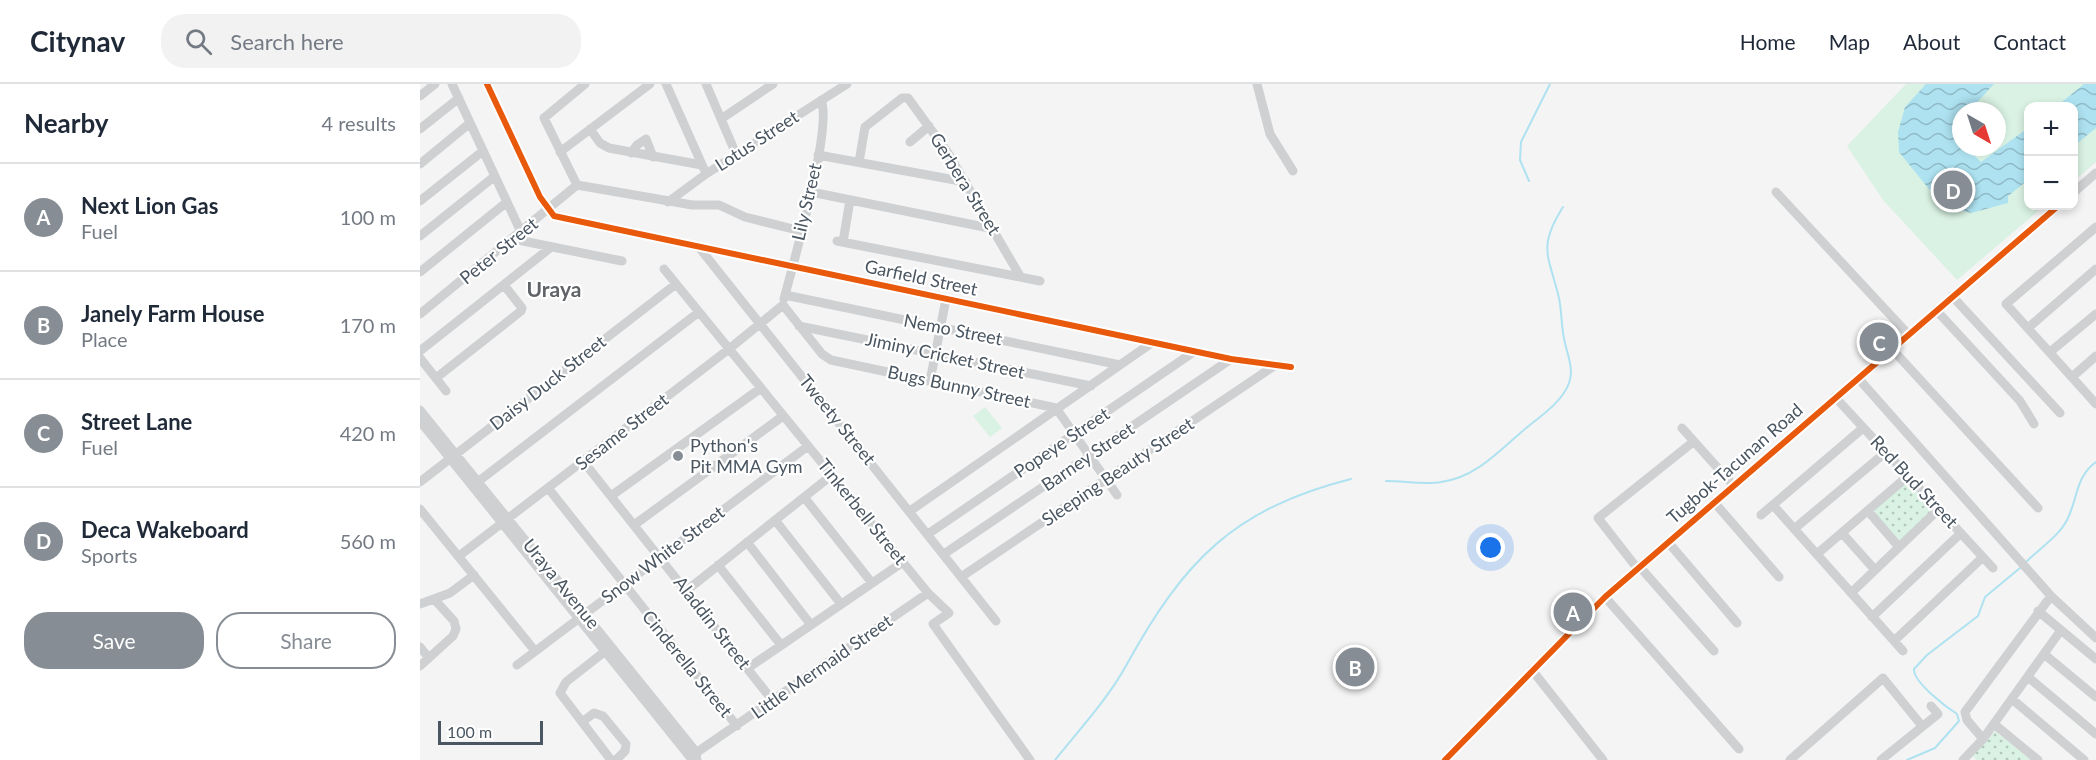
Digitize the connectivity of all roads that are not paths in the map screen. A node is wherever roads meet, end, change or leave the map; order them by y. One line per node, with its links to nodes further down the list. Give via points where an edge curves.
1 (435, 84): 11 (street)
2 (452, 84): 12 (street)
3 (487, 84): 42 (street)
4 (585, 84): 21 (street, via 544,116)
5 (650, 84): 18 (street)
6 (666, 84): 28 (street)
7 (706, 84): 14 (street)
8 (773, 84): 14 (street)
9 (847, 84): 13 (street, Lotus Street)
10 (1257, 84): 29 (street, via 1270,134)
11 (420, 96)
12 (459, 99): 15 (street); 17 (street)
13 (821, 100): 23 (street, Lotus Street); 24 (street, Lily Street, via 825,114)
14 (722, 119): 23 (street)
15 (470, 123): 20 (street); 27 (street)
16 (929, 126): 19 (street); 26 (street, Gerbera Street, via 904,97 866,127); 32 (street, Gerbera Street)
17 (420, 129)
18 (590, 129): 21 (street); 22 (street, via 605,146)
19 (910, 142)
20 (483, 151): 31 (street); 38 (street)
21 (560, 152): 33 (street)
22 (631, 153): 25 (street); 25 (street, via 647,135)
23 (736, 154): 28 (street, Lotus Street)
24 (818, 155): 26 (street); 35 (street, Lily Street)
25 (653, 157): 28 (street)
26 (859, 162): 32 (street)
27 (420, 164)
28 (704, 169): 40 (street, Lotus Street)
29 (1293, 171)
30 (2096, 173): 34 (street)
31 (495, 176): 39 (street); 47 (street)
32 (966, 182): 44 (street, Gerbera Street)
33 (577, 185): 40 (street); 42 (street, Peter Street)
34 (2078, 188)
35 (810, 192): 37 (street); 45 (street, Lily Street)
36 (1776, 192): 71 (street)
37 (850, 200): 44 (street); 56 (street, via 840,242)
38 (420, 201)
39 (507, 202): 46 (street); 55 (street)
40 (668, 202): 45 (street, via 719,205 745,217)
41 (2053, 210): 60 (street, Tugbok-Tacunan Road)
42 (548, 211): 46 (street, Peter Street); 49 (street, Garfield Street, via 567,219)
43 (2096, 227): 70 (street, via 2006,304)
44 (994, 229): 56 (street, Gerbera Street)
45 (801, 231): 52 (street, Lily Street)
46 (521, 232): 48 (street, Peter Street)
47 (420, 236)
48 (513, 239): 50 (street); 65 (street, Peter Street)
49 (698, 246): 52 (street, Garfield Street); 67 (street, Tweety Street)
50 (550, 248): 51 (street); 59 (street)
51 (622, 261)
52 (792, 267): 61 (street, Garfield Street); 62 (street, Lily Street)
53 (664, 269): 58 (street, Tinkerbell Street)
54 (2096, 269): 70 (street)
55 (420, 272)
56 (1020, 276): 57 (street)
57 (1040, 281)
58 (676, 284): 64 (street, Tinkerbell Street); 105 (street, Daisy Duck Street)
59 (504, 285): 75 (street); 86 (street, via 521,311)
60 (1952, 296): 63 (street, Tugbok-Tacunan Road); 95 (street)
61 (946, 299): 69 (street); 72 (street, Garfield Street)
62 (784, 300): 67 (street, Sesame Street); 68 (street, Bugs Bunny Street); 69 (street, Nemo Street)
63 (1936, 310): 71 (street, Tugbok-Tacunan Road); 98 (street, via 2020,401)
64 (699, 312): 74 (street, Tinkerbell Street); 112 (street, Daisy Duck Street)
65 (420, 314)
66 (2096, 314): 77 (street)
67 (760, 324): 74 (street, Sesame Street); 123 (street, Tweety Street)
68 (799, 326): 78 (street, Jiminy Cricket Street); 88 (street, Bugs Bunny Street, via 828,359)
69 (940, 328): 78 (street); 82 (street, Nemo Street)
70 (2028, 328): 77 (street)
71 (1908, 334): 73 (street, Tugbok-Tacunan Road)
72 (1153, 342): 76 (street, Garfield Street); 82 (street, Popeye Street)
73 (1891, 348): 87 (street, Tugbok-Tacunan Road); 120 (street)
74 (729, 349): 90 (street, Tinkerbell Street); 107 (street, Sesame Street)
75 (420, 351)
76 (1195, 351): 81 (street, Garfield Street); 101 (street, Popeye Street)
77 (2050, 352): 85 (street)
78 (934, 354): 88 (street); 89 (street, Jiminy Cricket Street)
79 (2096, 356): 85 (street)
80 (420, 358): 86 (street)
81 (1231, 358): 83 (street, Garfield Street); 106 (street, Barney Street)
82 (1120, 365): 89 (street, Popeye Street)
83 (1274, 366): 84 (street, Garfield Street); 110 (street, Sleeping Beauty Street)
84 (1291, 368)
85 (2072, 377): 93 (street)
86 (436, 378): 91 (street)
87 (1858, 378): 92 (street, Tugbok-Tacunan Road); 154 (street)
88 (930, 381): 94 (street, Bugs Bunny Street)
89 (1091, 386): 94 (street, Popeye Street)
90 (761, 388): 97 (street, Tinkerbell Street); 116 (street)
91 (447, 391)
92 (1835, 397): 100 (street, Red Bud Street); 113 (street, Tugbok-Tacunan Road)
93 (2095, 402)
94 (1058, 410): 101 (street); 123 (street, Popeye Street)
95 (2060, 413)
96 (421, 414): 105 (street, Uraya Avenue)
97 (783, 416): 103 (street, Tinkerbell Street); 128 (street)
98 (2034, 424)
99 (1682, 428): 102 (street)
100 (1863, 428): 104 (street, Red Bud Street); 119 (street)
101 (1075, 434): 106 (street); 132 (street, Popeye Street)
102 (1693, 442): 113 (street); 143 (street, via 1598,518)
103 (808, 446): 108 (street, Tinkerbell Street); 139 (street, Snow White Street)
104 (1886, 452): 109 (street, Red Bud Street); 129 (street)
105 (453, 456): 111 (street, Daisy Duck Street); 112 (street, Uraya Avenue)
106 (1090, 456): 110 (street); 136 (street, Barney Street)
107 (583, 461): 114 (street, Sesame Street); 116 (street, Aladdin Street)
108 (832, 475): 117 (street); 141 (street, Tinkerbell Street)
109 (1908, 476): 122 (street, Red Bud Street); 124 (street)
110 (1107, 480): 115 (street); 147 (street, Sleeping Beauty Street)
111 (420, 482)
112 (475, 484): 127 (street, Uraya Avenue)
113 (1733, 485): 118 (street, Tugbok-Tacunan Road)
114 (548, 488): 127 (street, Sesame Street); 150 (street, Cinderella Street)
115 (1116, 495)
116 (611, 496): 128 (street, Aladdin Street)
117 (804, 497): 126 (street); 149 (street)
118 (1714, 502): 134 (street, Tugbok-Tacunan Road); 148 (street)
119 (1773, 505): 125 (street); 129 (street)
120 (2038, 508)
121 (420, 509): 138 (street)
122 (1939, 509): 131 (street, Red Bud Street); 135 (street)
123 (910, 511): 132 (street, Tweety Street)
124 (1868, 511): 130 (street); 135 (street)
125 (1761, 514)
126 (775, 520): 133 (street); 158 (street)
127 (505, 521): 138 (street, Sesame Street); 160 (street, Uraya Avenue)
128 (634, 525): 139 (street, Aladdin Street)
129 (1794, 529): 137 (street)
130 (1842, 533): 137 (street); 145 (street)
131 (1961, 533): 140 (street, Red Bud Street); 161 (street)
132 (928, 534): 136 (street, Tweety Street)
133 (747, 542): 142 (street); 164 (street)
134 (1668, 542): 143 (street, Tugbok-Tacunan Road); 163 (street)
135 (1899, 547): 145 (street)
136 (944, 554): 147 (street, Tweety Street)
137 (1817, 554): 153 (street)
138 (459, 556): 146 (street)
139 (660, 557): 150 (street, Snow White Street); 151 (street, Aladdin Street)
140 (1983, 557): 144 (street, Red Bud Street); 167 (street)
141 (903, 562): 149 (street); 152 (street, Tinkerbell Street)
142 (718, 565): 151 (street); 168 (street)
143 (1638, 567): 155 (street, Tugbok-Tacunan Road); 172 (street)
144 (1993, 568)
145 (1875, 570): 153 (street)
146 (474, 575): 156 (street); 171 (street)
147 (961, 577): 162 (street, Tweety Street)
148 (1779, 577)
149 (872, 582): 158 (street)
150 (624, 584): 160 (street, Snow White Street); 190 (street, Cinderella Street)
151 (686, 591): 179 (street, Aladdin Street)
152 (928, 593): 184 (street, Little Mermaid Street); 201 (street, Tinkerbell Street, via 949,613 933,624)
153 (1851, 593): 161 (street)
154 (2051, 596): 159 (street); 166 (street)
155 (1605, 597): 180 (street, Tugbok-Tacunan Road); 196 (street)
156 (434, 598): 157 (street); 175 (street, via 456,629)
157 (420, 604)
158 (841, 604): 164 (street)
159 (2038, 611): 165 (street); 193 (street, via 1965,712)
160 (582, 616): 170 (street, Uraya Avenue); 171 (street, Snow White Street)
161 (1872, 617): 167 (street)
162 (996, 621)
163 (1737, 623)
164 (811, 625): 168 (street)
165 (2061, 630): 174 (street); 176 (street)
166 (2094, 634)
167 (1894, 641): 173 (street)
168 (781, 645): 179 (street)
169 (420, 648): 175 (street)
170 (608, 649): 188 (street, via 560,689 563,699); 197 (street, Uraya Avenue)
171 (535, 651): 177 (street, Snow White Street)
172 (1714, 651)
173 (1903, 651)
174 (2044, 654): 181 (street); 182 (street)
175 (429, 658): 178 (street)
176 (2096, 660)
177 (517, 665)
178 (420, 666)
179 (748, 668): 184 (street, Aladdin Street)
180 (1534, 668): 202 (street, Tugbok-Tacunan Road); 203 (street)
181 (2028, 677): 183 (street); 192 (street)
182 (2096, 697)
183 (2012, 699): 189 (street); 207 (street)
184 (773, 701): 190 (street, Little Mermaid Street)
185 (599, 702): 187 (street)
186 (1931, 706): 191 (street, via 1938,714)
187 (597, 712): 188 (street); 194 (street)
188 (582, 722): 199 (street)
189 (1994, 724): 193 (street); 206 (street)
190 (737, 726): 197 (street, Little Mermaid Street)
191 (1922, 726): 204 (street, via 1883,678); 205 (street)
192 (2096, 734)
193 (1983, 738): 198 (street)
194 (627, 747): 195 (street); 200 (street)
195 (638, 749)
196 (1739, 749)
197 (693, 758)
198 (1967, 758)
199 (611, 760)
200 (616, 760)
201 (1030, 760)
202 (1445, 760)
203 (1603, 760)
204 (1790, 760)
205 (1881, 760)
206 (2038, 760)
207 (2084, 760)

